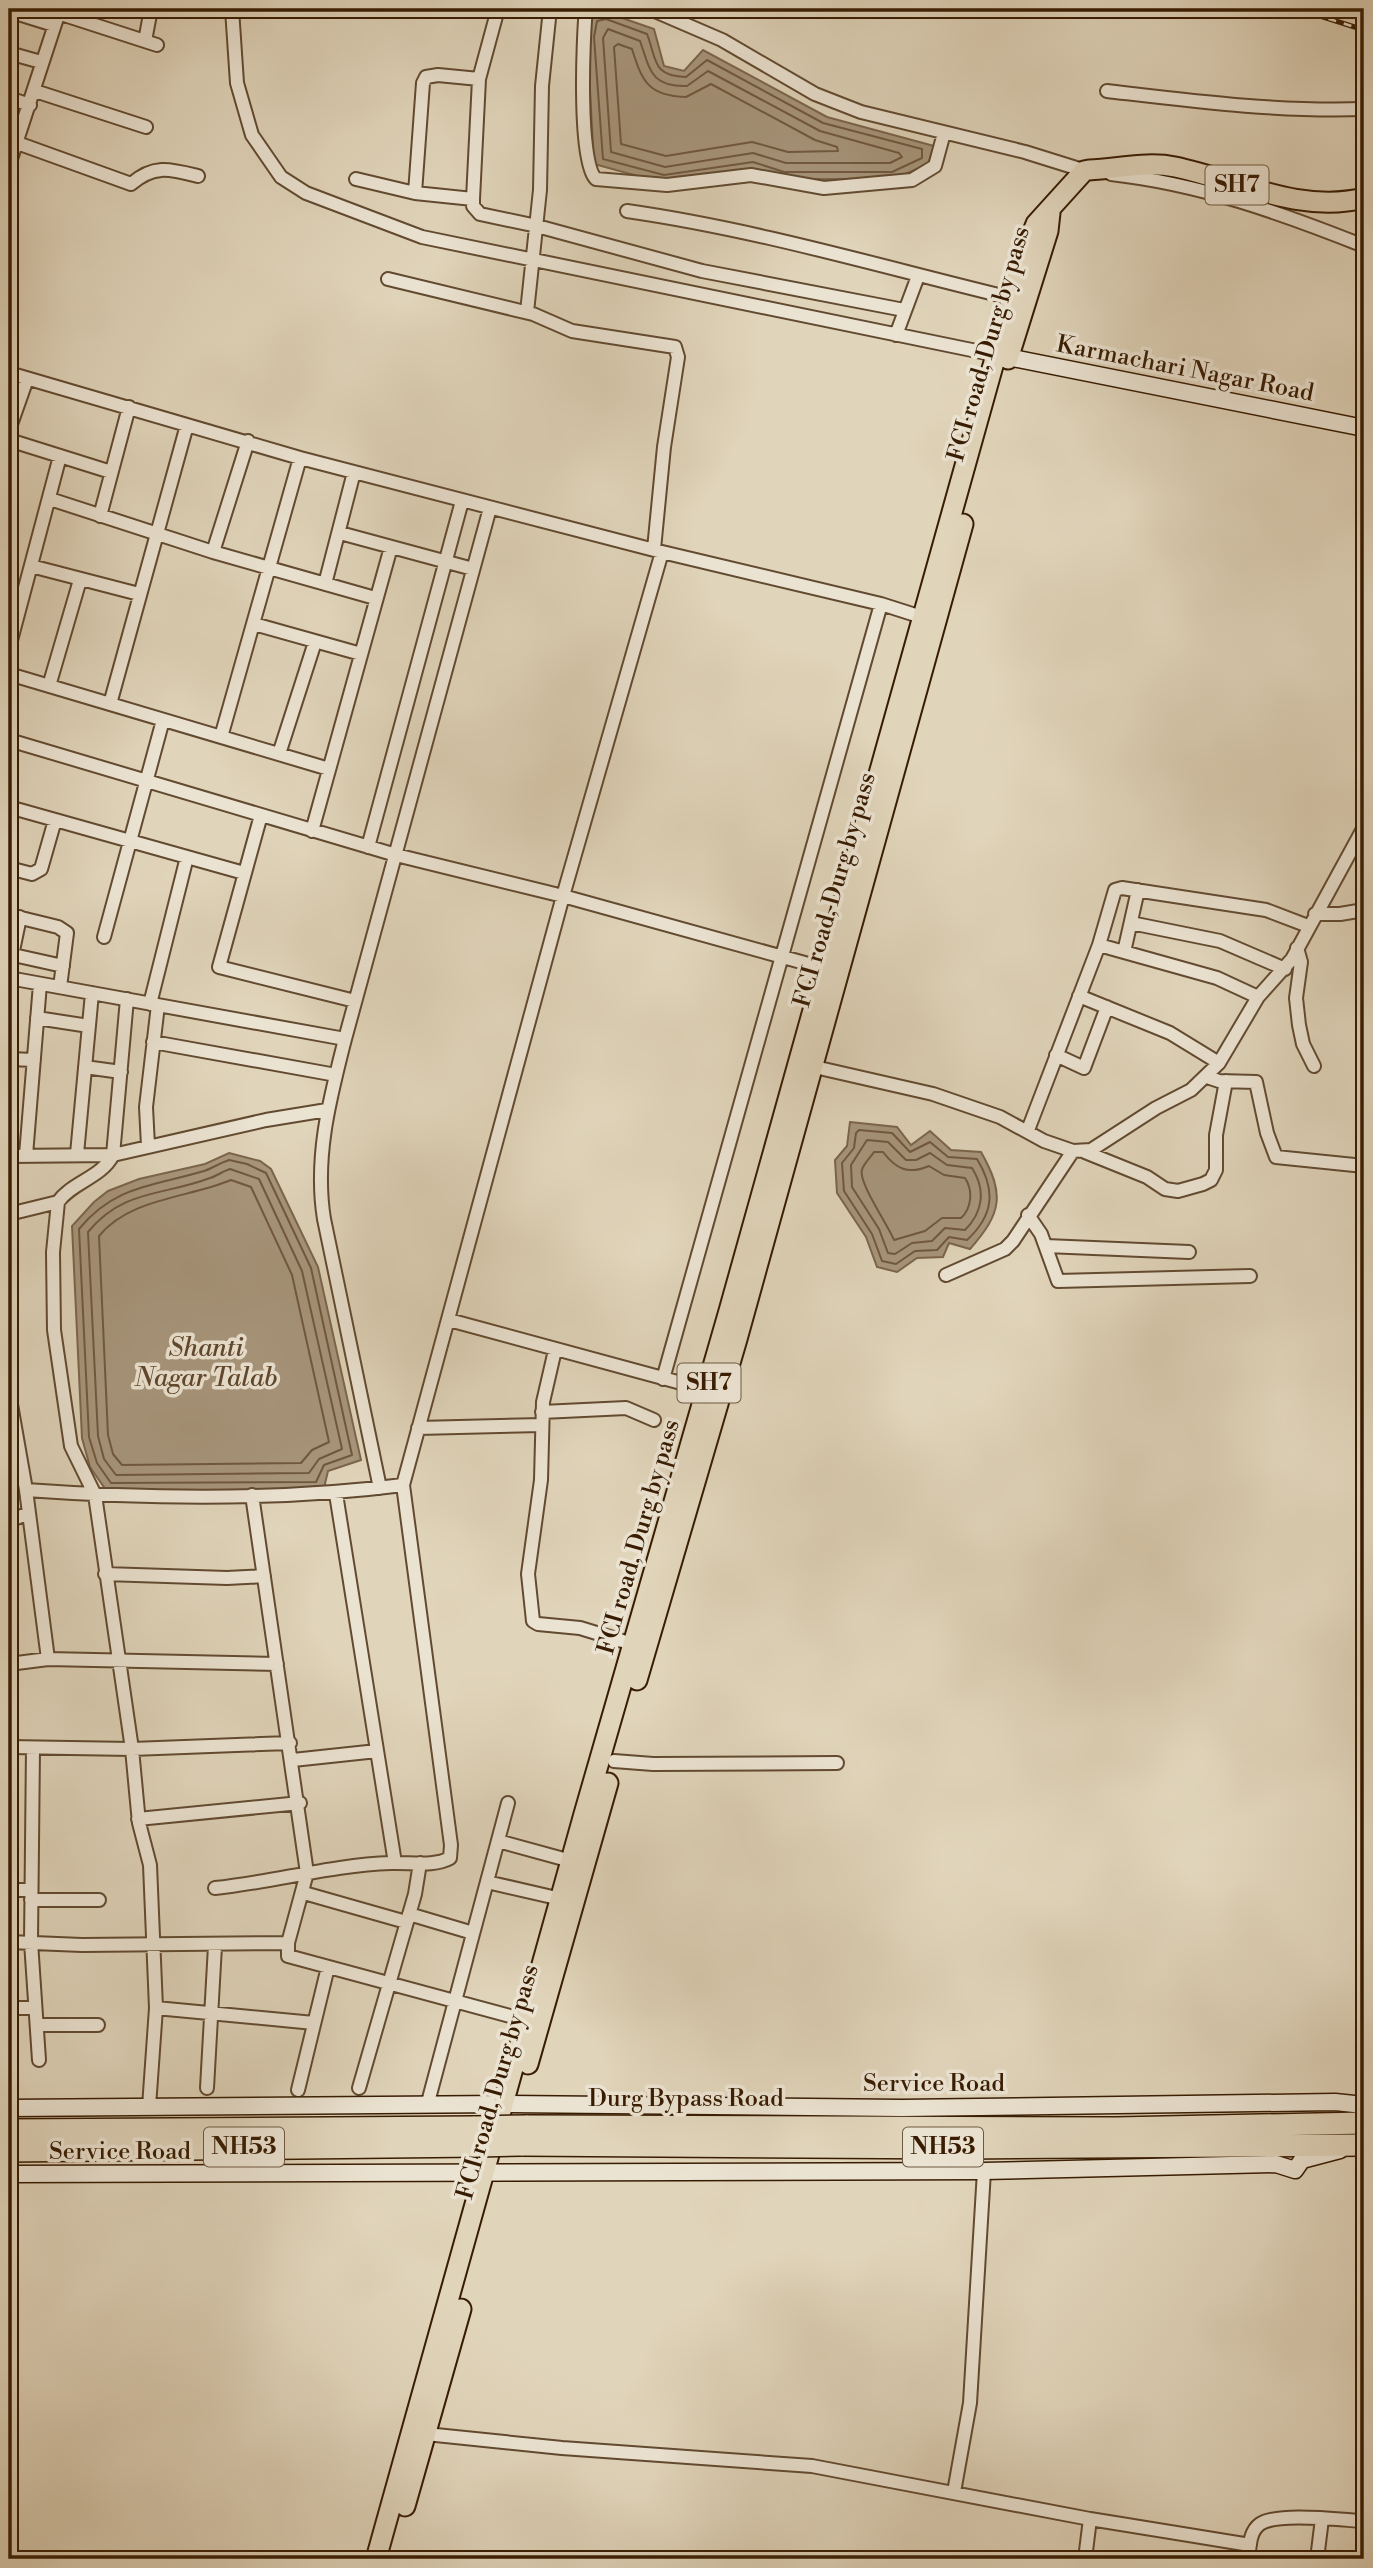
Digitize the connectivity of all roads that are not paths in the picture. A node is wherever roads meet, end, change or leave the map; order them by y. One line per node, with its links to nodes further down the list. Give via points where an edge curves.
1 (151, 9): 8 (street, via 151,43)
2 (232, 9): 31 (street, via 242,108 252,135 281,177 306,193 422,237)
3 (498, 9): 11 (street)
4 (550, 9): 29 (street)
5 (586, 9): 18 (street, via 587,166 596,179 667,186 751,175 824,188 891,184 912,180 934,166)
6 (650, 9): 18 (street, via 722,40 815,94 861,112)
7 (9, 11): 8 (street)
8 (58, 16): 10 (street)
9 (9, 53): 10 (street)
10 (41, 62): 12 (street)
11 (479, 79): 24 (street, via 426,77); 26 (street)
12 (35, 91): 15 (street); 17 (street)
13 (1107, 91): 16 (street, via 1244,107)
14 (9, 98): 15 (street)
15 (30, 105): 19 (street)
16 (1364, 109)
17 (146, 127)
18 (944, 133): 21 (street)
19 (13, 141): 20 (street); 22 (street, via 131,184 146,171)
20 (9, 165)
21 (1084, 171): 25 (main road, SH7, via 1136,165 1173,167 1319,203); 28 (main road, SH7); 30 (street, via 1160,179 1230,196)
22 (198, 176)
23 (356, 179): 24 (street)
24 (415, 193): 26 (street)
25 (1364, 198)
26 (473, 199): 29 (street, via 480,214)
27 (627, 211): 32 (street, via 802,243)
28 (1049, 213): 34 (main road, FCI road, Durg by pass / SH7, via 1036,224); 38 (main road, FCI road, Durg by pass / SH7, via 1048,231)
29 (537, 226): 31 (street); 35 (street, via 702,271)
30 (1364, 246)
31 (534, 261): 36 (street); 37 (street)
32 (918, 276): 34 (street); 35 (street)
33 (387, 279): 36 (street)
34 (1011, 298): 38 (main road, FCI road, Durg by pass / SH7)
35 (904, 310): 37 (street)
36 (527, 312): 58 (street, via 572,331 670,345 678,350)
37 (896, 334): 38 (street)
38 (1002, 356): 43 (street, Karmachari Nagar Road); 69 (main road, FCI road, Durg by pass / SH7)
39 (9, 373): 40 (street)
40 (27, 379): 41 (street); 44 (street)
41 (129, 407): 42 (street); 49 (street)
42 (187, 425): 46 (street); 55 (street)
43 (1364, 428)
44 (9, 430)
45 (9, 440): 47 (street)
46 (248, 441): 48 (street); 59 (street)
47 (60, 456): 49 (street); 51 (street)
48 (300, 458): 50 (street); 62 (street)
49 (111, 472): 54 (street)
50 (354, 472): 52 (street); 56 (street)
51 (50, 499): 54 (street); 61 (street)
52 (462, 501): 53 (street); 60 (street)
53 (490, 508): 58 (street); 63 (street)
54 (100, 516): 55 (street)
55 (157, 532): 59 (street); 66 (street)
56 (340, 533): 57 (street); 65 (street)
57 (391, 547): 60 (street); 67 (street)
58 (658, 551): 68 (street); 95 (street)
59 (213, 552): 62 (street)
60 (446, 561): 63 (street); 89 (street)
61 (31, 566): 64 (street); 72 (street)
62 (270, 567): 65 (street); 70 (street)
63 (473, 569): 90 (street)
64 (80, 580): 66 (street); 75 (street)
65 (325, 584): 67 (street)
66 (139, 594): 76 (street)
67 (375, 598): 73 (street)
68 (881, 604): 69 (street); 106 (street)
69 (931, 620): 109 (main road, FCI road, Durg by pass / SH7)
70 (254, 624): 71 (street); 78 (street)
71 (315, 642): 73 (street); 80 (street)
72 (9, 648)
73 (361, 654): 81 (street)
74 (9, 674): 75 (street)
75 (49, 686): 76 (street)
76 (110, 704): 77 (street)
77 (163, 720): 78 (street); 82 (street)
78 (221, 737): 80 (street)
79 (9, 740): 82 (street)
80 (279, 754): 81 (street)
81 (329, 769): 87 (street)
82 (146, 781): 84 (street); 88 (street)
83 (9, 807): 85 (street)
84 (261, 815): 87 (street); 93 (street)
85 (55, 820): 88 (street); 92 (street, via 41,869 32,874)
86 (1364, 827): 97 (street)
87 (312, 831): 89 (street)
88 (129, 841): 91 (street); 101 (street)
89 (368, 846): 90 (street)
90 (396, 855): 95 (street); 119 (street)
91 (187, 857): 93 (street); 120 (street)
92 (9, 869)
93 (244, 873): 119 (street, via 219,967)
94 (1138, 890): 99 (street); 100 (street, via 1266,910); 102 (street, via 1115,890)
95 (563, 896): 106 (street); 153 (street)
96 (1364, 910): 97 (street)
97 (1315, 914): 100 (street)
98 (14, 916): 105 (street); 107 (street, via 64,929)
99 (1131, 923): 104 (street); 110 (street, via 1220,941)
100 (1308, 926): 103 (street)
101 (104, 937)
102 (1099, 945): 104 (street); 116 (street)
103 (1297, 948): 110 (street); 113 (street, via 1301,962)
104 (1124, 952): 117 (street, via 1217,978)
105 (10, 955): 107 (street); 108 (street)
106 (783, 956): 109 (street); 155 (street)
107 (64, 966): 114 (street)
108 (9, 970)
109 (830, 970): 130 (main road, FCI road, Durg by pass / SH7)
110 (1283, 971): 113 (street); 117 (street)
111 (9, 978): 112 (street)
112 (40, 984): 114 (street); 122 (street)
113 (1297, 985): 131 (street, via 1303,1044)
114 (60, 987): 115 (street)
115 (92, 993): 118 (street); 123 (street)
116 (1079, 996): 121 (street); 126 (street)
117 (1258, 997): 129 (street)
118 (127, 999): 120 (street); 133 (street)
119 (355, 1002): 124 (street)
120 (154, 1004): 124 (street); 125 (street)
121 (1107, 1007): 126 (street, via 1084,1068); 129 (street, via 1170,1033)
122 (37, 1018): 123 (street); 128 (street)
123 (89, 1026): 132 (street)
124 (345, 1039): 134 (street)
125 (153, 1042): 134 (street); 139 (street, via 146,1107)
126 (1056, 1055): 138 (street)
127 (9, 1059): 128 (street)
128 (34, 1060): 143 (street)
129 (1219, 1063): 135 (street)
130 (804, 1065): 138 (street, via 933,1094); 156 (main road, FCI road, Durg by pass / SH7); 173 (main road, FCI road, Durg by pass / SH7, via 737,1339)
131 (1314, 1066)
132 (85, 1067): 133 (street); 141 (street)
133 (121, 1072): 142 (street)
134 (336, 1075): 137 (street)
135 (1207, 1077): 136 (street); 140 (street)
136 (1226, 1081): 140 (street, via 1217,1125 1216,1170 1203,1184 1178,1191 1165,1189 1147,1177); 145 (street, via 1256,1082 1276,1157)
137 (327, 1110): 139 (street); 164 (street, via 320,1193)
138 (1028, 1130): 140 (street, via 1044,1141)
139 (148, 1146): 142 (street)
140 (1079, 1152): 148 (street)
141 (77, 1154): 142 (street); 143 (street)
142 (113, 1154): 146 (street, via 103,1168)
143 (26, 1155): 144 (street)
144 (9, 1156)
145 (1364, 1166)
146 (58, 1202): 147 (street); 167 (street, via 54,1330 71,1446)
147 (9, 1214)
148 (1028, 1215): 149 (street); 151 (street, via 1005,1249)
149 (1046, 1246): 150 (street); 152 (street, via 1055,1279 1063,1282)
150 (1189, 1252)
151 (946, 1275)
152 (1250, 1276)
153 (449, 1320): 154 (street); 161 (street)
154 (555, 1350): 155 (street); 159 (street)
155 (663, 1379): 156 (street)
156 (707, 1390): 173 (main road, FCI road, Durg by pass / SH7)
157 (9, 1393): 158 (street)
158 (10, 1408): 162 (street)
159 (542, 1418): 160 (street, via 626,1408); 161 (street); 173 (street, via 541,1480 528,1574 533,1621 580,1628)
160 (654, 1420)
161 (418, 1428): 163 (street)
162 (15, 1472): 165 (street)
163 (403, 1485): 164 (street); 192 (street, via 452,1852 446,1860)
164 (380, 1488): 166 (street)
165 (26, 1490): 167 (street); 169 (street)
166 (336, 1494): 168 (street); 182 (street)
167 (95, 1495): 168 (street); 171 (street)
168 (252, 1495): 172 (street)
169 (29, 1513): 170 (street); 174 (street)
170 (9, 1521)
171 (105, 1574): 172 (street); 175 (street)
172 (264, 1576): 177 (street)
173 (640, 1646): 184 (main road, FCI road, Durg by pass / SH7); 190 (main road, FCI road, Durg by pass / SH7)
174 (48, 1659): 175 (street); 176 (street)
175 (120, 1660): 177 (street); 181 (street)
176 (9, 1664)
177 (277, 1664): 178 (street)
178 (290, 1744): 181 (street); 183 (street)
179 (9, 1748): 180 (street)
180 (33, 1748): 181 (street); 198 (street)
181 (132, 1749): 188 (street)
182 (377, 1751): 183 (street); 191 (street)
183 (293, 1760): 186 (street)
184 (614, 1761): 185 (street); 216 (main road, FCI road, Durg by pass / SH7)
185 (837, 1762)
186 (300, 1803): 188 (street); 193 (street)
187 (508, 1803): 189 (street)
188 (138, 1819): 206 (street, via 150,1865)
189 (498, 1841): 190 (street); 194 (street)
190 (571, 1861): 199 (main road, FCI road, Durg by pass / SH7)
191 (395, 1863): 192 (street); 193 (street)
192 (420, 1863): 201 (street)
193 (307, 1873): 195 (street); 197 (street)
194 (487, 1882): 199 (street); 202 (street)
195 (215, 1888)
196 (9, 1889): 198 (street)
197 (304, 1893): 201 (street); 205 (street)
198 (31, 1895): 200 (street); 204 (street)
199 (561, 1899): 216 (main road, FCI road, Durg by pass / SH7)
200 (99, 1900)
201 (408, 1918): 202 (street); 209 (street)
202 (473, 1933): 210 (street)
203 (9, 1942): 204 (street)
204 (31, 1942): 206 (street); 212 (street)
205 (288, 1943): 207 (street); 208 (street, via 288,1956)
206 (155, 1945): 207 (street); 213 (street)
207 (215, 1946): 214 (street)
208 (328, 1967): 209 (street); 215 (street)
209 (389, 1982): 210 (street); 221 (street)
210 (454, 2000): 216 (street); 225 (street)
211 (9, 2008): 212 (street)
212 (34, 2008): 217 (street)
213 (156, 2008): 214 (street); 226 (street)
214 (211, 2012): 215 (street); 220 (street)
215 (314, 2022): 222 (street)
216 (533, 2022): 223 (main road, FCI road, Durg by pass / SH7)
217 (37, 2025): 218 (street); 219 (street)
218 (98, 2025)
219 (39, 2060)
220 (207, 2088)
221 (359, 2088)
222 (298, 2090)
223 (510, 2105): 224 (street, Service Road); 225 (street, Service Road); 235 (main road, FCI road, Durg by pass / SH7)
224 (1364, 2105)
225 (426, 2106): 226 (street, Service Road)
226 (149, 2107): 227 (street, Service Road)
227 (9, 2108)
228 (1364, 2123): 230 (highway, Durg Bypass Road / NH53)
229 (9, 2130): 231 (highway, Durg Bypass Road / NH53)
230 (524, 2135): 231 (highway, Durg Bypass Road / NH53, bridge); 232 (highway, Durg Bypass Road / NH53, via 951,2147)
231 (477, 2136): 233 (highway, Durg Bypass Road / NH53)
232 (1360, 2145): 234 (street, Service Road, via 1302,2160 1295,2170 1276,2164)
233 (9, 2151)
234 (984, 2171): 235 (street, Service Road); 239 (street, via 970,2403)
235 (491, 2173): 236 (street, Service Road); 237 (main road, FCI road, Durg by pass / SH7)
236 (9, 2174)
237 (435, 2379): 238 (main road, FCI road, Durg by pass / SH7); 244 (main road, FCI road, Durg by pass / SH7)
238 (426, 2434): 239 (street, via 767,2461); 245 (main road, FCI road, Durg by pass / SH7)
239 (954, 2492): 240 (street)
240 (1090, 2519): 243 (street); 246 (street)
241 (1322, 2519): 242 (street); 243 (street, via 1261,2523); 248 (street)
242 (1364, 2521)
243 (1250, 2545): 247 (street)
244 (376, 2559)
245 (390, 2559)
246 (1085, 2559)
247 (1248, 2559)
248 (1317, 2559)

